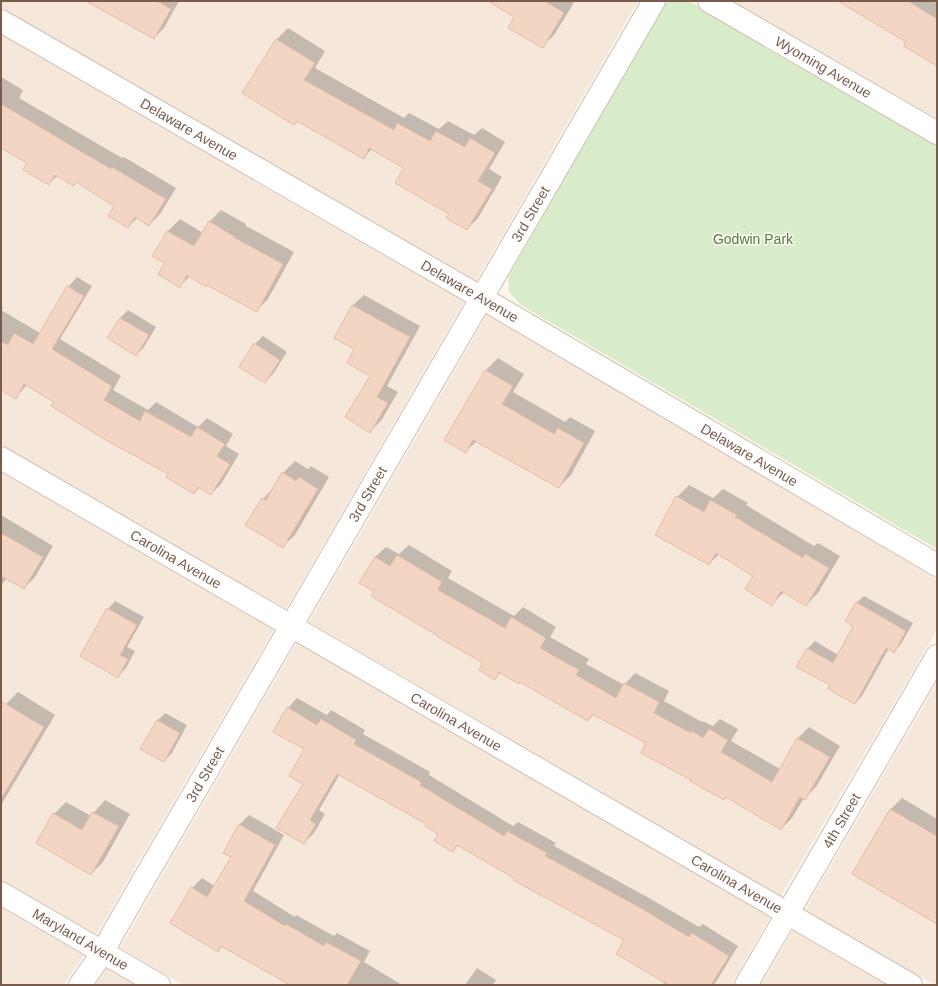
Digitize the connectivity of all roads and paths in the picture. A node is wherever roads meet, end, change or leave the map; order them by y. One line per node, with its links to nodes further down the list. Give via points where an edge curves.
1 (654, 1): 5 (street, 3rd Street)
2 (709, 1): 4 (street, Wyoming Avenue)
3 (1, 21): 5 (street, Delaware Avenue)
4 (937, 133)
5 (482, 298): 7 (street, Delaware Avenue); 8 (street, 3rd Street)
6 (1, 458): 8 (street, Carolina Avenue)
7 (937, 566)
8 (291, 626): 11 (street, Carolina Avenue); 12 (street, 3rd Street)
9 (937, 656): 11 (street, 4th Street)
10 (1, 893): 12 (street, Maryland Avenue)
11 (787, 913): 15 (street, 4th Street); 16 (street, Carolina Avenue)
12 (103, 952): 13 (street, 3rd Street); 14 (street, Maryland Avenue)
13 (80, 985)
14 (159, 985)
15 (746, 985)
16 (912, 985)

